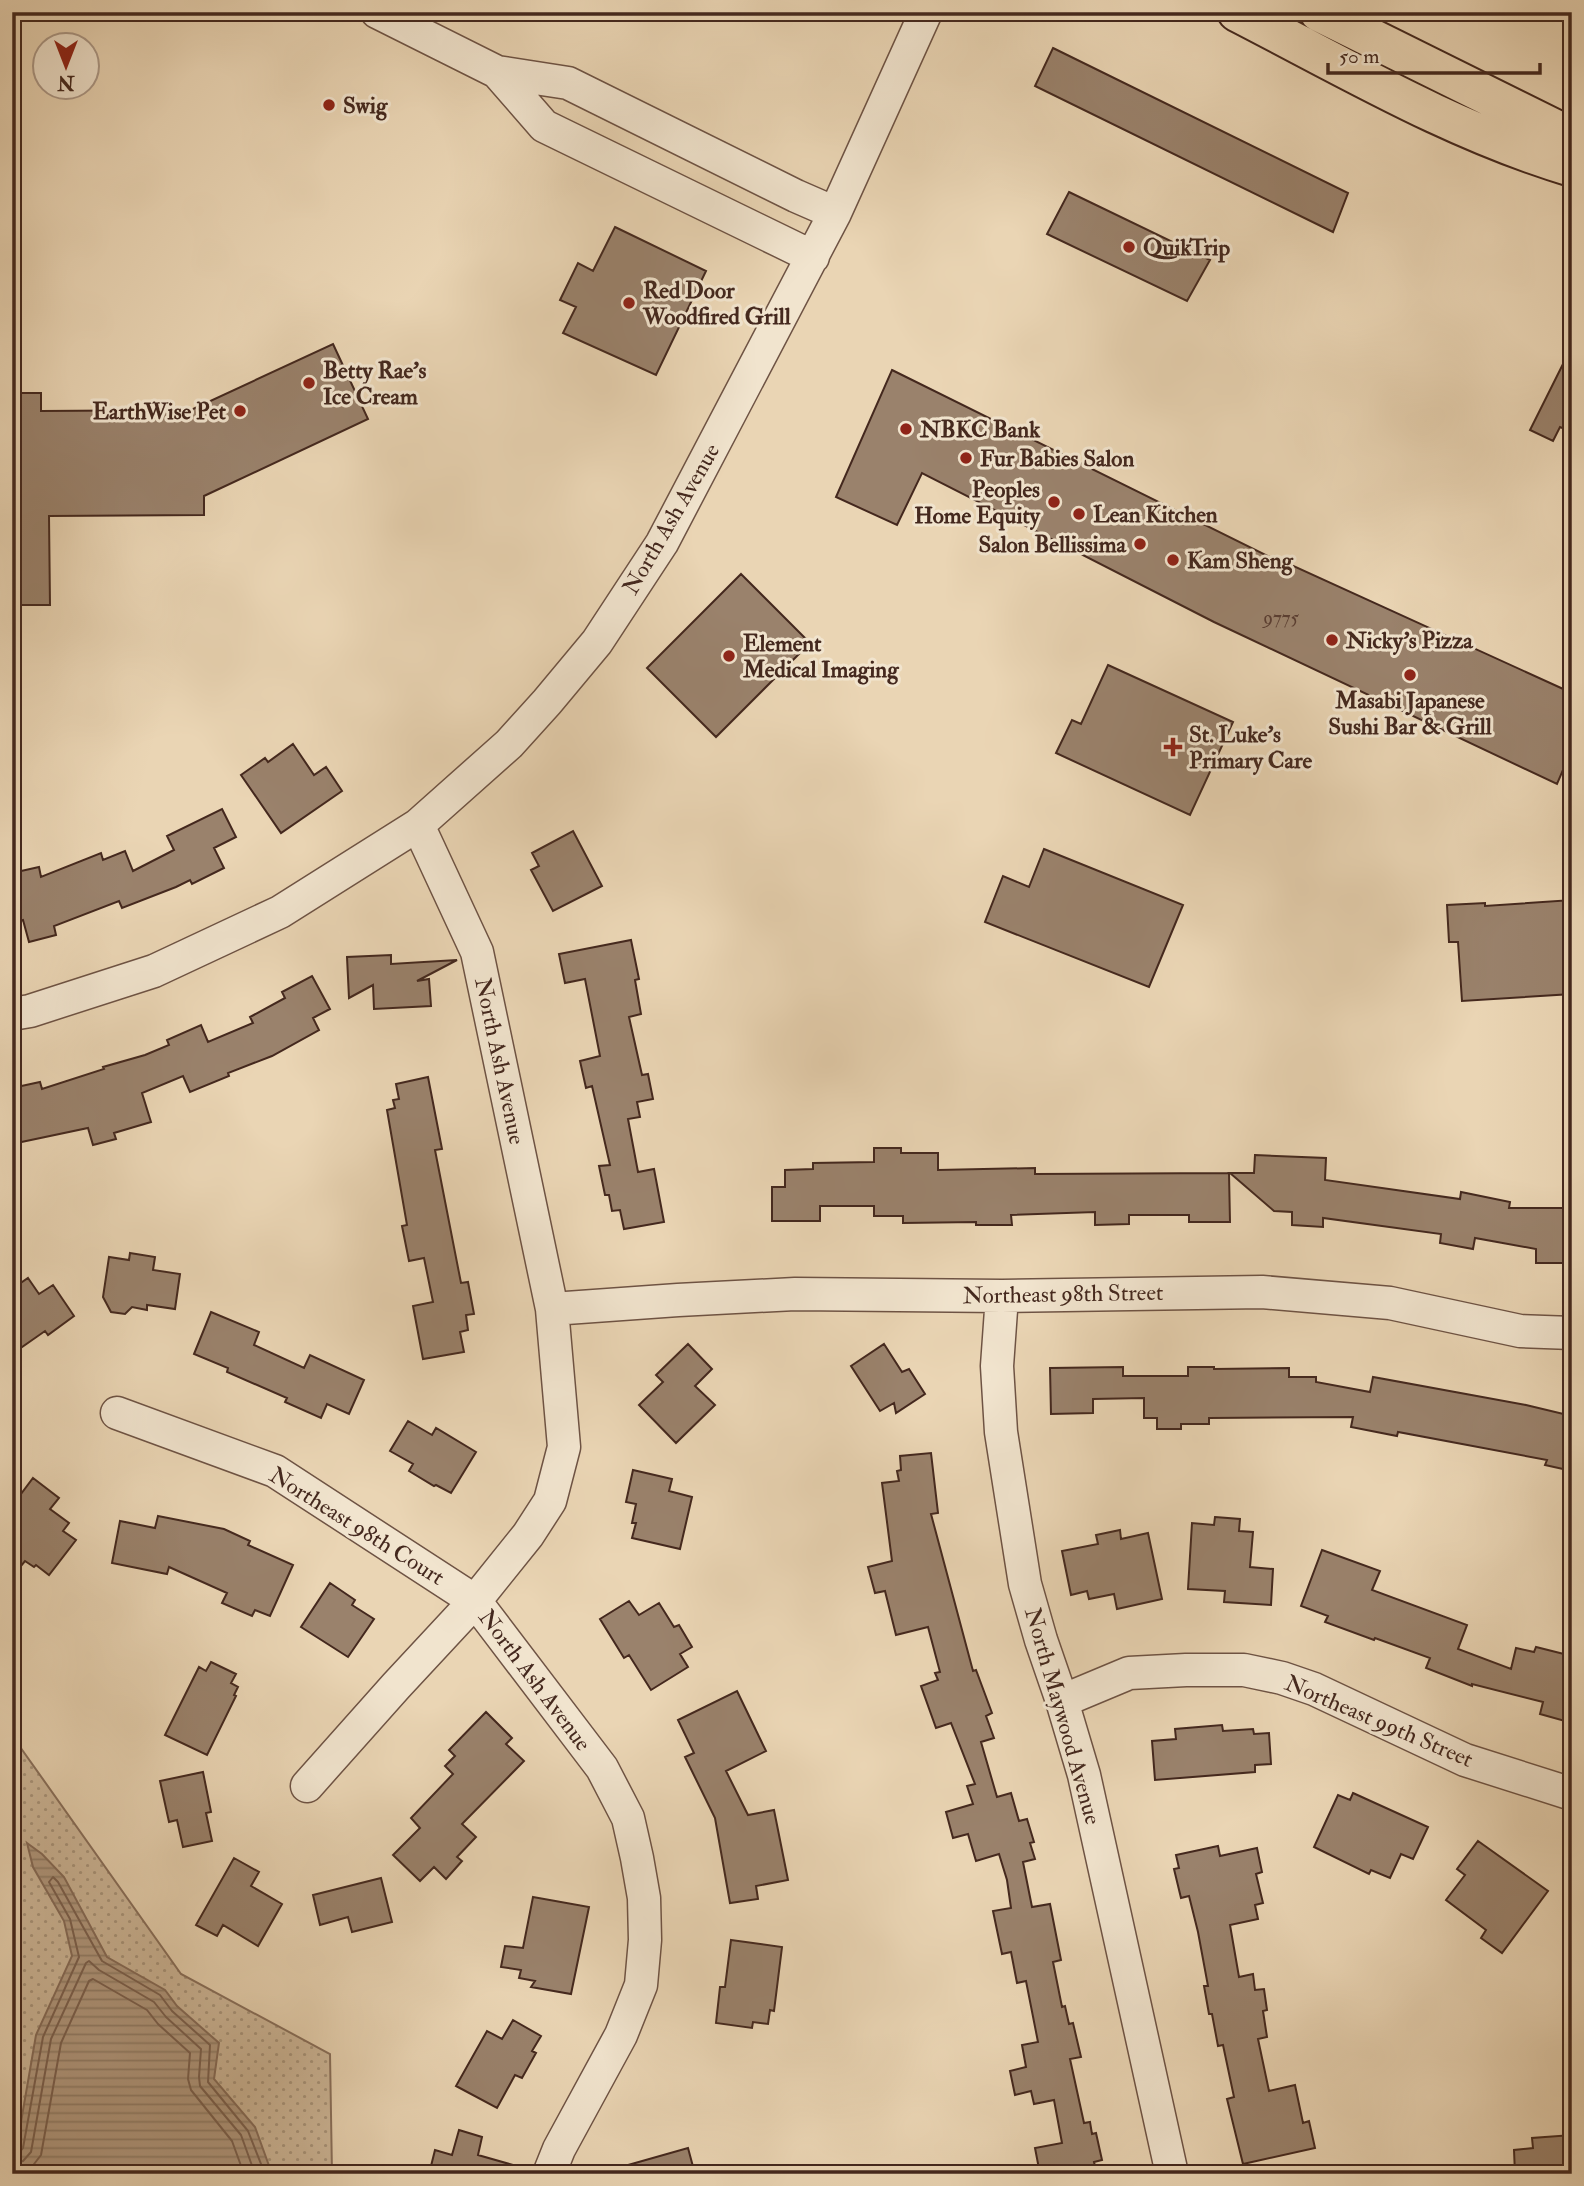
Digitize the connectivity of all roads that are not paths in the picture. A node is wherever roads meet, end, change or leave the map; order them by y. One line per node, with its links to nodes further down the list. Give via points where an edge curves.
1 (377, 12): 5 (street)
2 (926, 12): 8 (street, North Ash Avenue)
3 (1237, 12): 7 (main road, via 1434,113)
4 (1319, 12): 6 (main road, via 1559,131)
5 (496, 72): 8 (street, via 568,83); 9 (street, via 544,126)
6 (1572, 146)
7 (1572, 167)
8 (835, 213): 9 (street, North Ash Avenue)
9 (813, 257): 10 (street, North Ash Avenue, via 662,543 597,642 509,744)
10 (418, 825): 11 (street, via 280,912 154,971); 13 (street, North Ash Avenue, via 477,952)
11 (12, 1014)
12 (1002, 1296): 13 (street, Northeast 98th Street, via 796,1294); 14 (street, Northeast 98th Street, via 1262,1292 1390,1303 1520,1331); 17 (street, North Maywood Avenue, via 997,1366 1013,1513 1025,1584)
13 (551, 1309): 16 (street, North Ash Avenue, via 564,1447 550,1502)
14 (1572, 1334)
15 (117, 1413): 16 (street, Northeast 98th Court, via 275,1471)
16 (475, 1601): 18 (street); 20 (street, North Ash Avenue, via 602,1768 628,1818 644,1898 641,1985 621,2035)
17 (1062, 1700): 19 (street, Northeast 99th Street, via 1129,1673 1244,1670 1314,1689 1465,1760); 21 (street, North Maywood Avenue, via 1084,1774)
18 (307, 1786)
19 (1572, 1794)
20 (549, 2174)
21 (1172, 2174)

